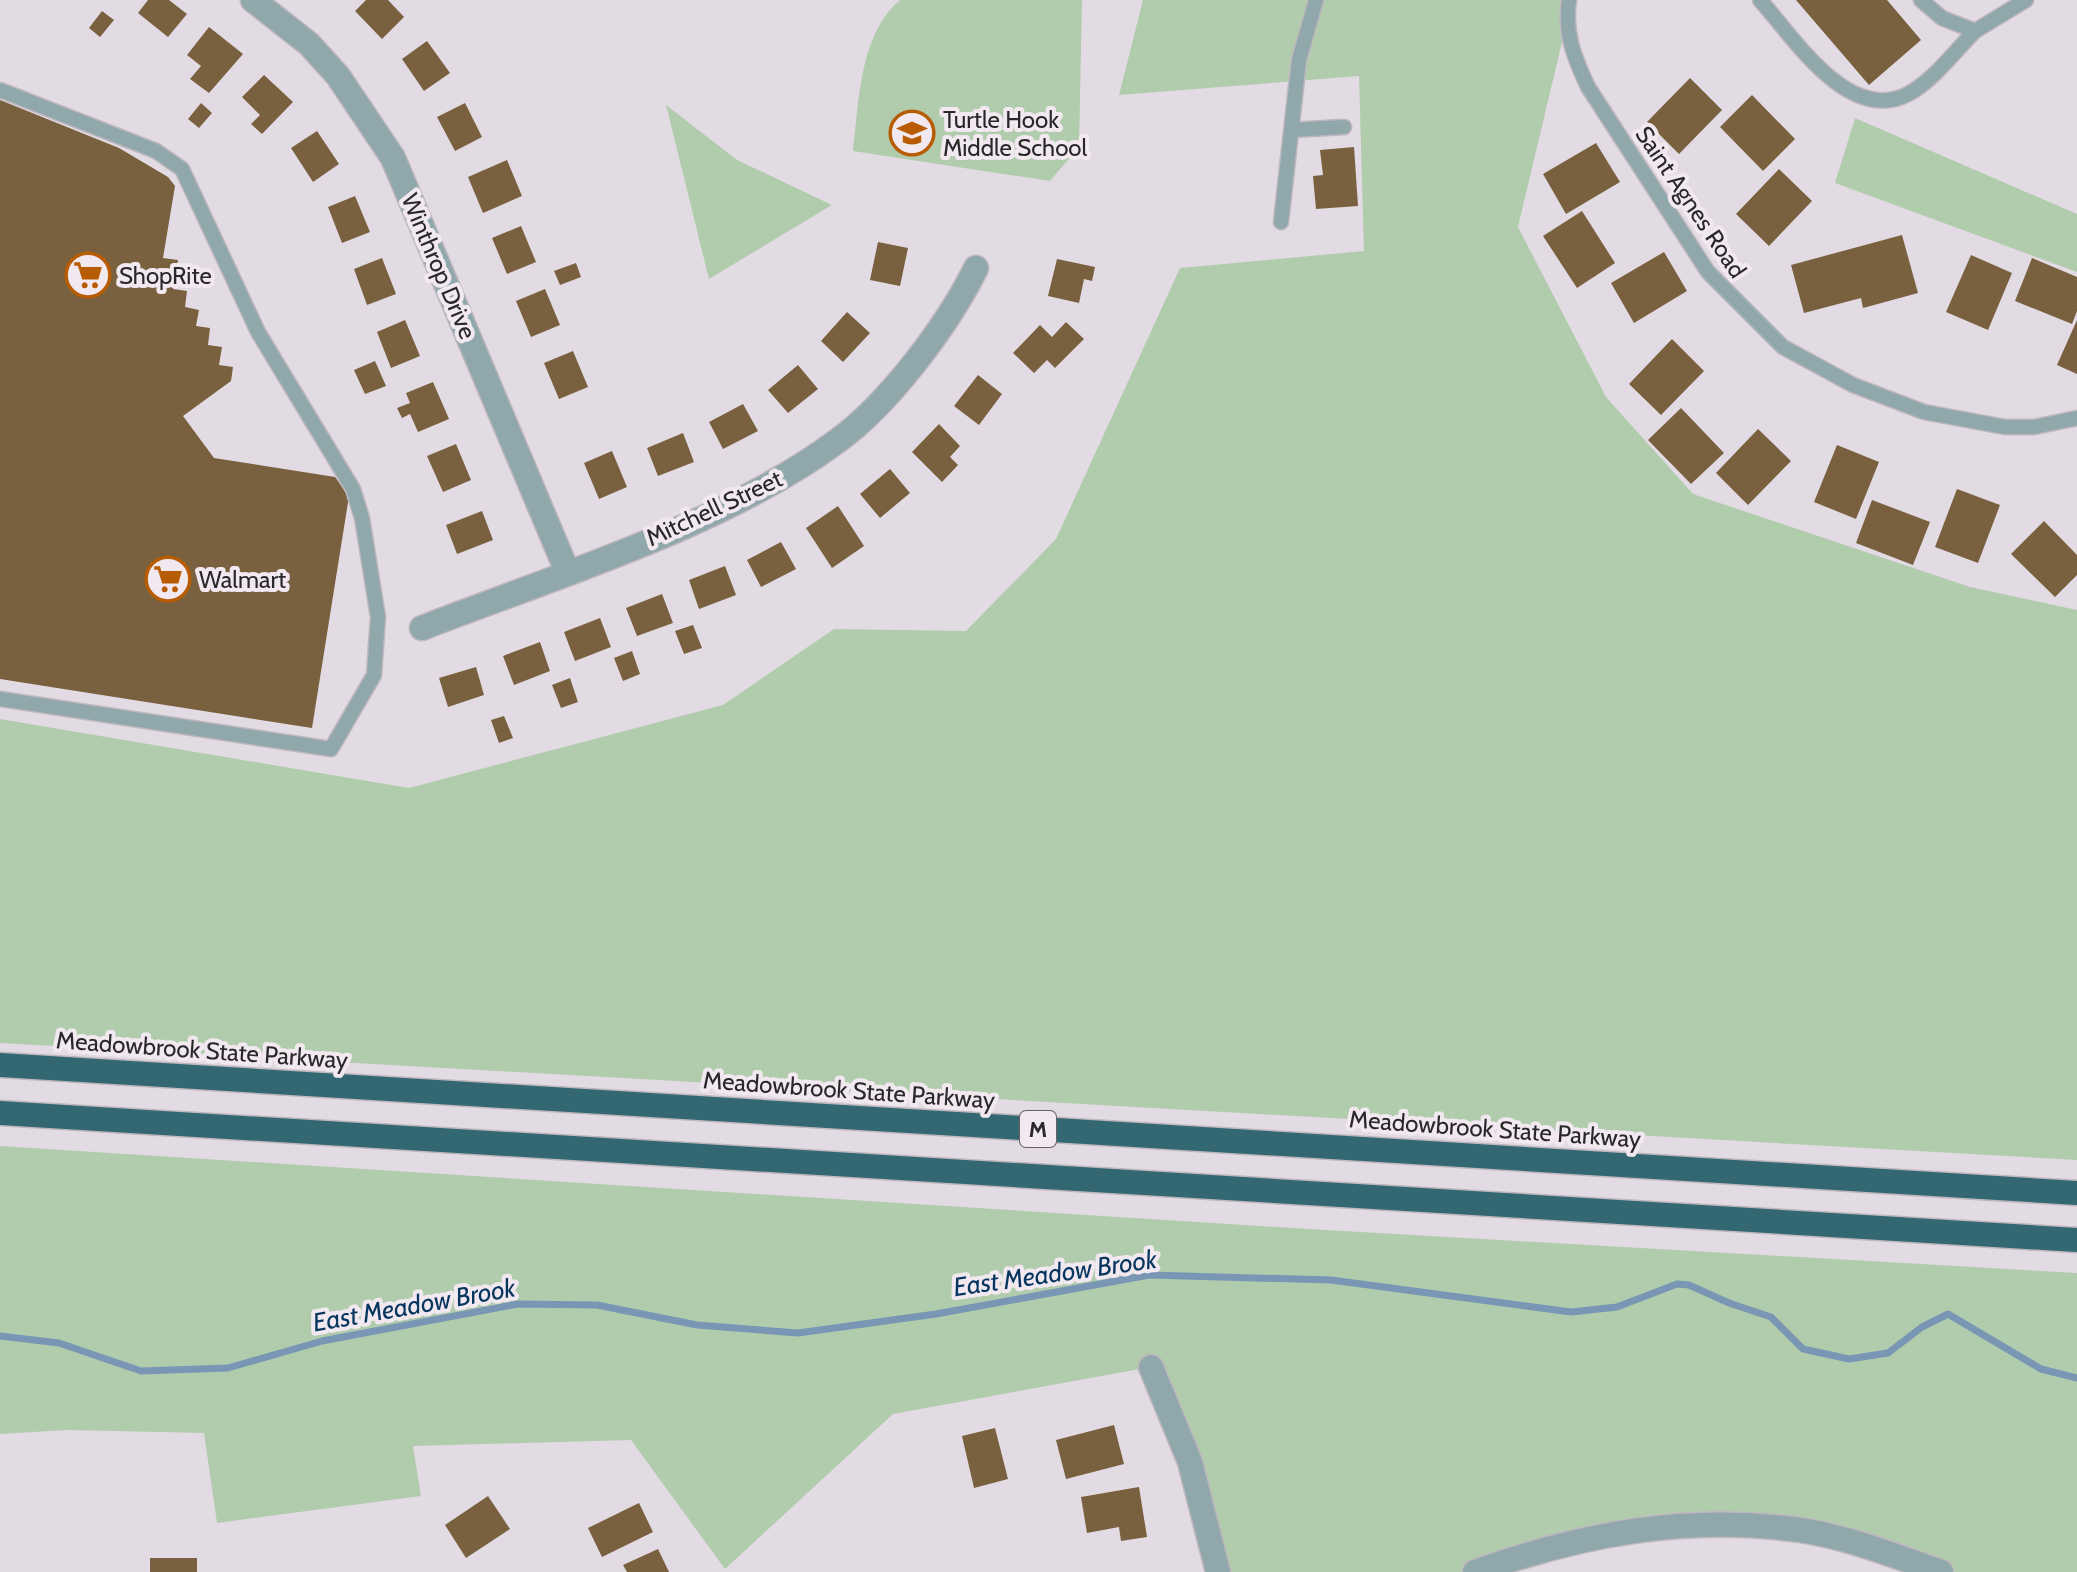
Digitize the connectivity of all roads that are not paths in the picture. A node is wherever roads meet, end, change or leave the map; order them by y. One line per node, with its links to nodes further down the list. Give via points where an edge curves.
1 (253, 0): 14 (street, Winthrop Drive, via 309,44 338,76 393,158)
2 (1316, 0): 10 (lane, via 1299,60)
3 (1569, 0): 13 (lane, Saint Agnes Road, via 1572,54 1588,87 1708,272 1783,347 1853,385 1924,412 2005,427)
4 (1760, 0): 7 (lane, via 1846,92 1870,101 1893,101 1911,93)
5 (1921, 0): 7 (lane, via 1942,18)
6 (2026, 0): 7 (lane)
7 (1975, 31)
8 (0, 90): 16 (lane, via 156,151 182,169 258,332 353,489 378,617 374,675 331,749)
9 (1344, 127): 10 (lane)
10 (1291, 130): 11 (lane)
11 (1281, 222)
12 (976, 268): 14 (street, Mitchell Street, via 903,376 840,440 751,495)
13 (2077, 418)
14 (567, 571): 15 (street, Mitchell Street)
15 (422, 628)
16 (0, 699)
17 (0, 1065): 19 (highway, Meadowbrook State Parkway / M)
18 (0, 1113): 20 (highway, M)
19 (2077, 1193)
20 (2077, 1240)
21 (1151, 1367): 22 (street, via 1190,1462)
22 (1218, 1572)
23 (1475, 1572): 24 (street, via 1547,1546 1633,1529 1726,1523 1802,1530)
24 (1941, 1572)

